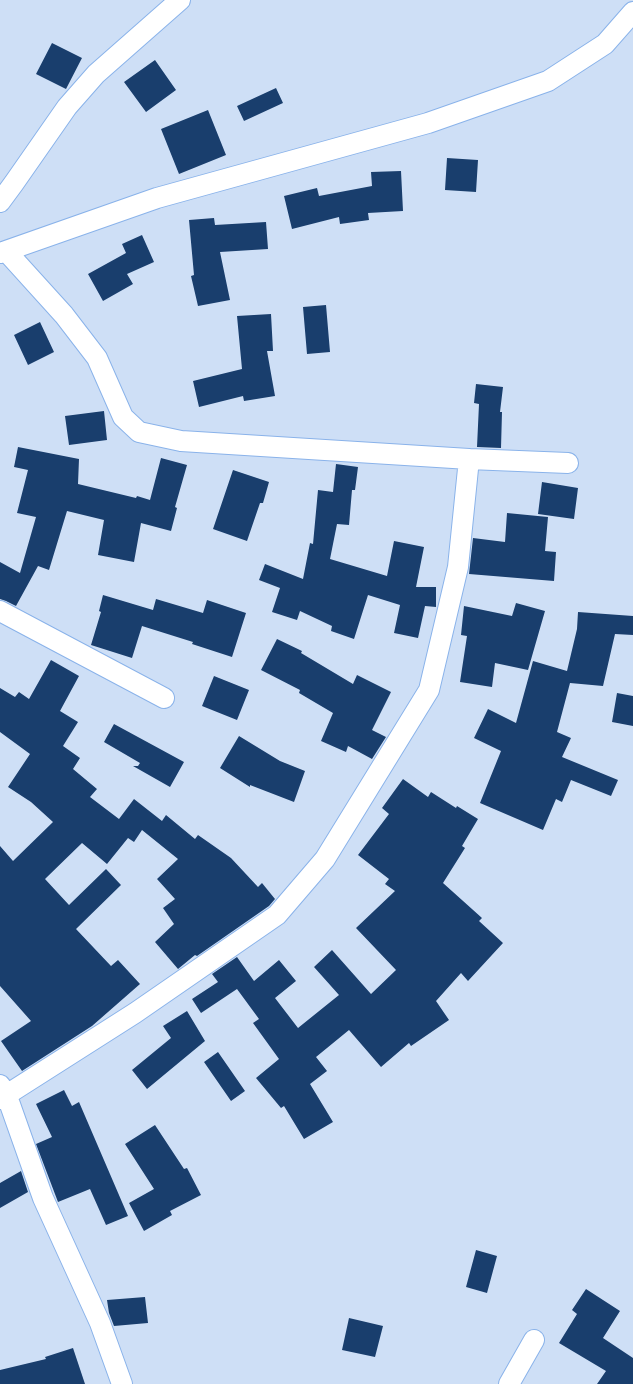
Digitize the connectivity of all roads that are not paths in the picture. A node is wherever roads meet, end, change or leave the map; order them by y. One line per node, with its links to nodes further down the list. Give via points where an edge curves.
1 (180, 0): 3 (street, via 96,74 67,107)
2 (633, 12): 4 (street, via 606,44 548,81 428,122 157,198)
3 (0, 202)
4 (3, 252): 5 (street, via 64,315 97,358 123,416 139,432 181,441)
5 (469, 459): 6 (street); 9 (street, via 458,568 429,690 325,859 277,915 135,1013)
6 (568, 463)
7 (0, 611): 8 (street)
8 (164, 698)
9 (2, 1093): 11 (street, via 43,1198 100,1323)
10 (534, 1340): 12 (street)
11 (122, 1384)
12 (509, 1384)

